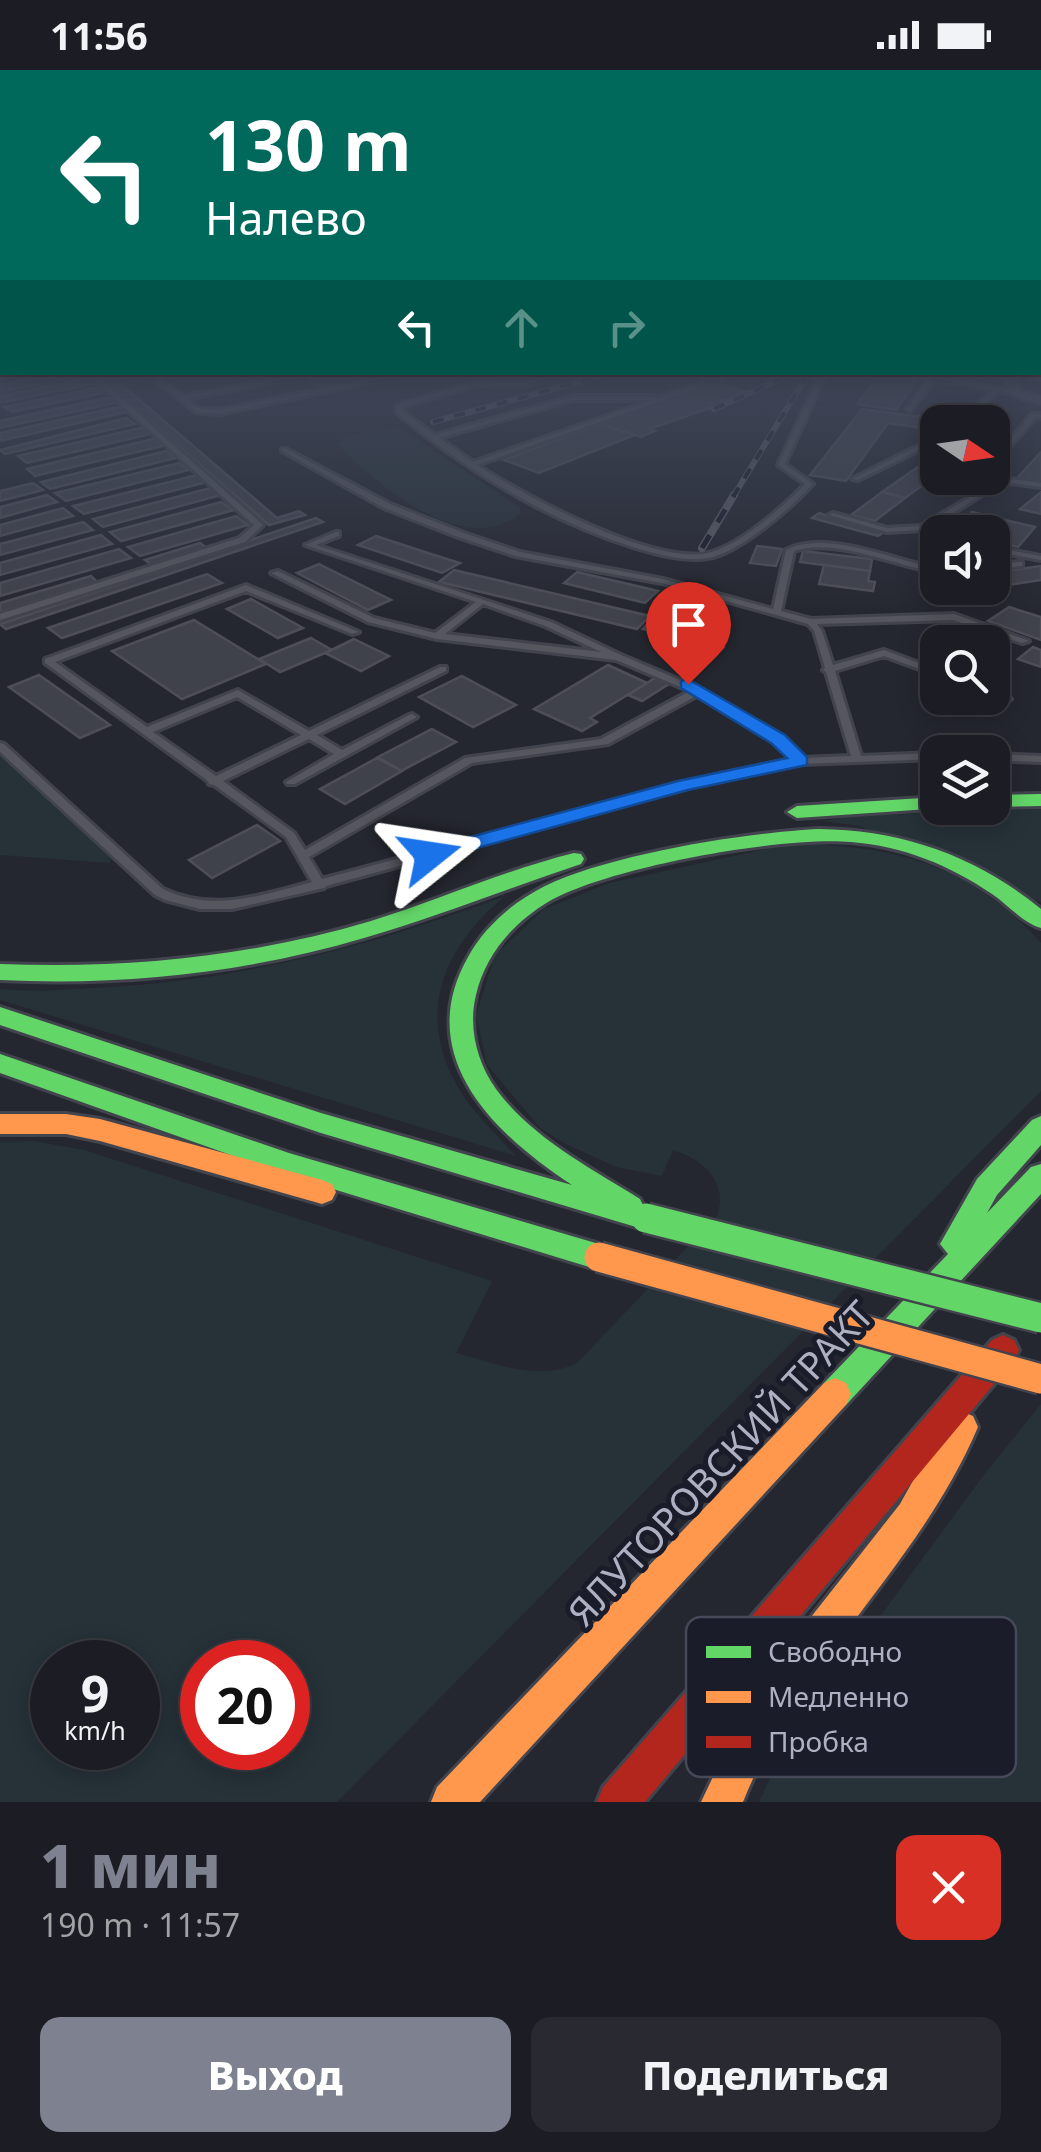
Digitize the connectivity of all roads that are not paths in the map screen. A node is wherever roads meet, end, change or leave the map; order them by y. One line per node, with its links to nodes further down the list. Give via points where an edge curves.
1 (177, 452): 24 (lane, via 259,525 242,540)
2 (287, 452): 23 (lane, via 387,506 480,542)
3 (453, 452): 7 (lane)
4 (510, 452): 7 (lane)
5 (787, 452): 7 (lane, via 781,465 809,484 792,503 711,556 681,555 603,534 512,493)
6 (910, 452): 8 (lane)
7 (472, 465)
8 (856, 479)
9 (1010, 481): 10 (lane)
10 (1041, 485)
11 (977, 495): 13 (lane)
12 (833, 515): 14 (lane, via 887,530)
13 (944, 515)
14 (920, 528)
15 (336, 534): 22 (lane, via 309,545)
16 (1010, 552): 17 (lane)
17 (1041, 558)
18 (1020, 564): 19 (lane)
19 (1010, 565)
20 (920, 567): 23 (lane, via 799,545 790,550)
21 (274, 574): 27 (lane, via 371,620)
22 (482, 601): 27 (lane); 29 (lane)
23 (777, 612): 25 (lane)
24 (0, 617)
25 (811, 622): 28 (lane, via 954,617); 32 (lane)
26 (354, 632): 35 (lane, via 246,588 48,661)
27 (437, 636): 29 (lane)
28 (1025, 641)
29 (618, 658): 33 (lane)
30 (920, 666): 32 (lane, via 884,652)
31 (443, 669): 36 (lane)
32 (828, 670): 39 (lane)
33 (698, 691): 43 (lane, via 778,739); 51 (lane, via 604,742 469,760)
34 (412, 717): 38 (lane)
35 (146, 732): 36 (lane, via 238,693); 44 (lane)
36 (309, 735): 38 (lane); 44 (lane)
37 (0, 746): 52 (lane, via 133,870 179,903 243,904)
38 (342, 754): 45 (lane)
39 (856, 756): 40 (lane); 43 (lane)
40 (920, 756)
41 (1010, 757): 42 (lane)
42 (1041, 759)
43 (800, 761): 52 (lane, via 685,785)
44 (214, 782): 51 (lane, via 290,836)
45 (292, 782)
46 (1041, 800): 47 (main road)
47 (1010, 801)
48 (920, 804): 49 (main road)
49 (770, 815)
50 (663, 835): 54 (main road, via 281,954 124,976)
51 (304, 855): 52 (lane)
52 (320, 885)
53 (1041, 920): 60 (main road, via 996,884 939,856 844,834 729,844 596,875 524,907 482,946 462,989 460,1016 474,1074 514,1125)
54 (0, 972)
55 (0, 1016): 60 (main road, via 295,1116)
56 (0, 1063): 61 (main road, via 288,1164)
57 (0, 1124): 61 (main road, via 66,1124 148,1141 268,1179)
58 (1041, 1127): 62 (main road, via 986,1187)
59 (1041, 1175): 62 (main road, ЯЛУТОРОВСКИЙ ТРАКТ)
60 (646, 1218): 64 (main road, bridge)
61 (589, 1255): 66 (main road, bridge)
62 (924, 1299): 69 (main road, ЯЛУТОРОВСКИЙ ТРАКТ)
63 (1041, 1304): 65 (main road)
64 (1041, 1318)
65 (1004, 1349): 67 (main road); 68 (main road, via 908,1523)
66 (1041, 1379)
67 (776, 1617)
68 (837, 1617)
69 (529, 1719): 72 (main road); 73 (main road, ЯЛУТОРОВСКИЙ ТРАКТ)
70 (686, 1722): 74 (main road)
71 (731, 1777): 75 (main road)
72 (434, 1802)
73 (452, 1802)
74 (618, 1802)
75 (722, 1802)

